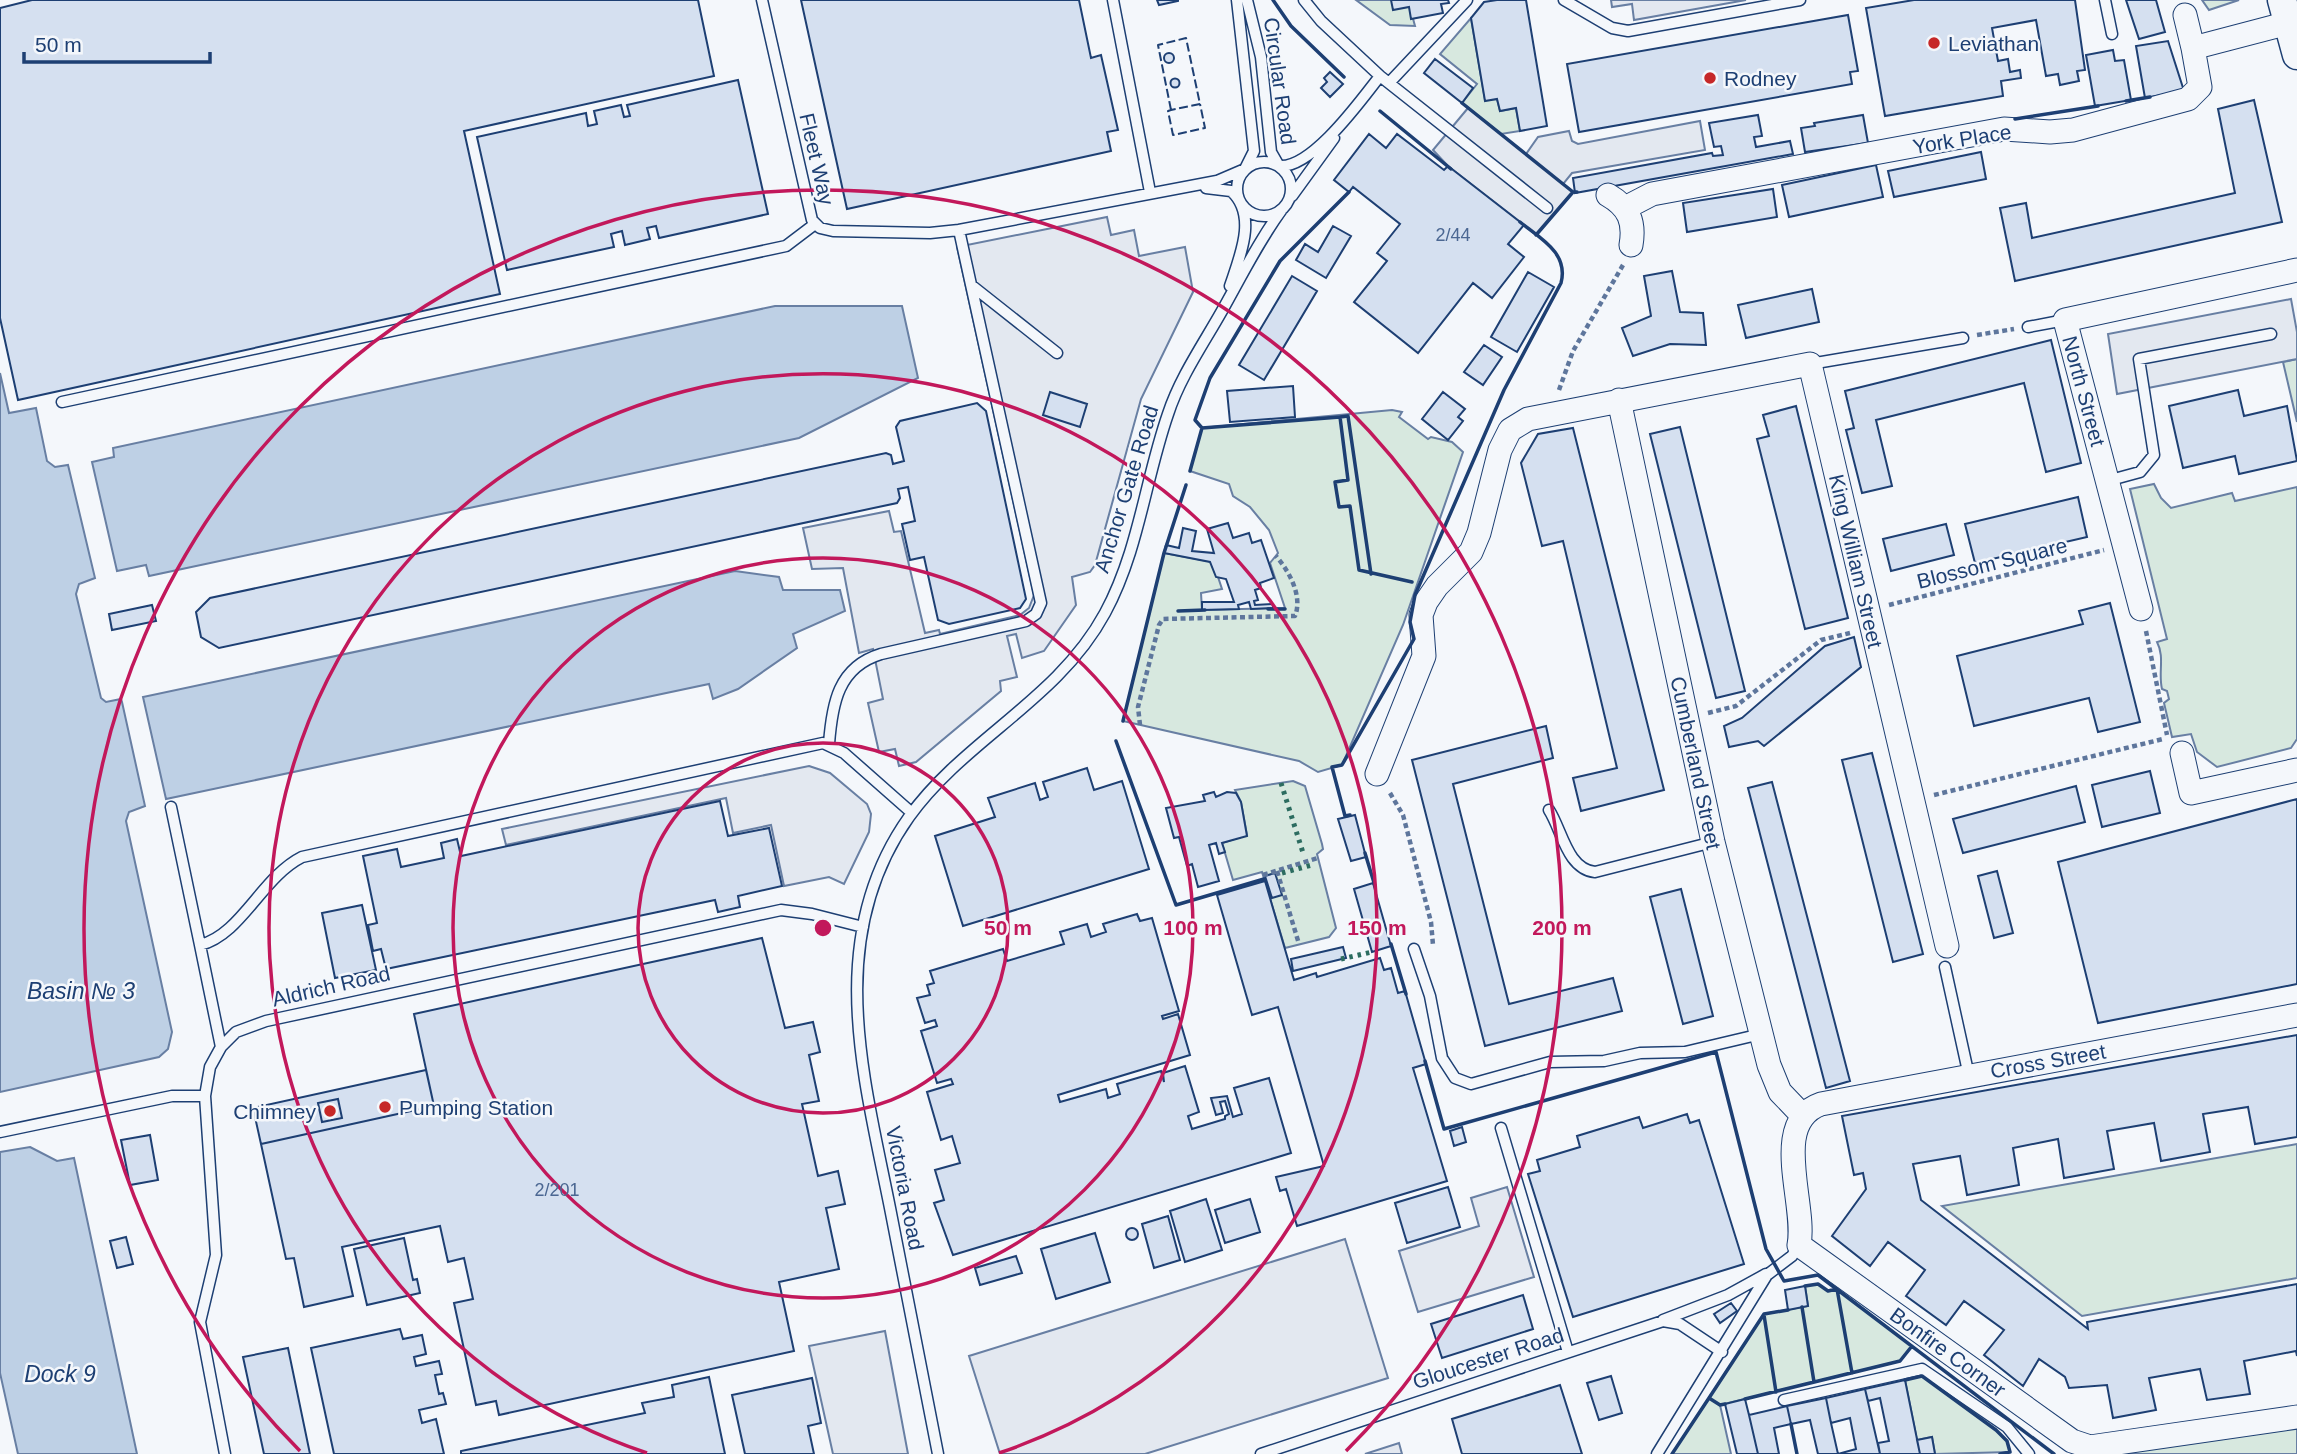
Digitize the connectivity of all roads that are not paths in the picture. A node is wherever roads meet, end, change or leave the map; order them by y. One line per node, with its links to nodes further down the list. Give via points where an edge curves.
1 (762, 0): 24 (lane, Fleet Way)
2 (1113, 0): 20 (lane)
3 (1237, 0): 18 (lane, via 1254,151)
4 (1247, 0): 17 (lane, Circular Road, via 1261,57 1270,152)
5 (1304, 0): 15 (lane, via 1321,22)
6 (1467, 0): 15 (lane)
7 (1564, 0): 8 (lane, via 1612,28 1628,31)
8 (1800, 0)
9 (2105, 0): 12 (lane)
10 (2285, 12): 13 (street); 14 (street)
11 (2185, 15): 13 (street)
12 (2112, 34)
13 (2193, 48): 26 (street, York Place, via 2200,87 2188,99 2073,130 1996,130 1617,202 1632,223)
14 (2297, 55)
15 (1385, 80): 16 (lane); 23 (lane)
16 (1347, 118): 17 (lane, via 1319,145); 22 (lane, Anchor Gate Road)
17 (1279, 166): 18 (lane, via 1264,162); 22 (lane, via 1291,183)
18 (1245, 169): 19 (lane, via 1224,179); 21 (lane, via 1237,187)
19 (1168, 189): 20 (lane, Fleet Way); 21 (lane, via 1225,189)
20 (1150, 192): 25 (lane, Fleet Way)
21 (1240, 201): 22 (lane, via 1259,215 1275,214); 29 (lane, via 1246,227)
22 (1285, 206): 29 (lane, Anchor Gate Road)
23 (1547, 208)
24 (815, 224): 25 (lane, Fleet Way, via 833,231); 37 (lane, via 786,246)
25 (959, 230): 28 (lane)
26 (1631, 244)
27 (2297, 270): 30 (street, North Street)
28 (971, 285): 34 (lane); 40 (lane, via 1041,603 1034,617 1026,621 861,662 835,696)
29 (1223, 309): 46 (lane, Anchor Gate Road, via 1168,412 1127,561 1094,633 1065,672 951,771)
30 (2065, 320): 31 (lane); 38 (street, North Street)
31 (2028, 327)
32 (2271, 334): 38 (lane, via 2139,359 2154,455 2140,472)
33 (1963, 338): 35 (lane)
34 (1057, 353)
35 (1810, 364): 36 (street); 51 (street, King William Street)
36 (1619, 400): 43 (street, via 1528,419 1510,430 1492,471 1476,543 1430,594 1421,615 1424,656); 47 (street, Cumberland Street)
37 (62, 402)
38 (2107, 481): 39 (street, North Street)
39 (2141, 610)
40 (829, 744): 46 (lane); 49 (lane, via 302,857 277,874 222,936)
41 (2175, 745): 42 (street, via 2191,793)
42 (2297, 770)
43 (1377, 774)
44 (171, 807): 49 (lane)
45 (1549, 810): 47 (lane, via 1578,866 1586,871)
46 (912, 813): 48 (lane, Anchor Gate Road, via 886,861)
47 (1713, 842): 53 (street, Cumberland Street)
48 (863, 928): 54 (lane, Aldrich Road, via 799,911 772,911 251,1024); 68 (lane, Victoria Road, via 855,995 857,1034)
49 (200, 945): 54 (lane)
50 (1414, 949): 53 (lane, via 1443,1058 1455,1078 1471,1084 1557,1061 1685,1052)
51 (1946, 957): 55 (lane)
52 (2297, 1016): 55 (street, Cross Street)
53 (1761, 1034): 57 (street, Cumberland Street, via 1777,1084)
54 (221, 1047): 56 (lane, Aldrich Road, via 210,1067)
55 (1969, 1076): 57 (street, Cross Street, via 1827,1102)
56 (205, 1096): 59 (lane, via 172,1096); 67 (lane, Aldrich Road, via 216,1255 200,1322)
57 (1802, 1115): 60 (street, via 1796,1125 1793,1155)
58 (1501, 1128): 63 (lane)
59 (0, 1132)
60 (1799, 1245): 61 (lane); 66 (street, Bonfire Corner, via 2072,1441 2101,1446)
61 (1769, 1272): 62 (lane, Gloucester Road, via 1728,1295); 64 (lane)
62 (1656, 1323): 63 (lane, Gloucester Road); 64 (lane, via 1679,1324)
63 (1568, 1352): 69 (lane, Gloucester Road)
64 (1722, 1352): 70 (lane)
65 (1784, 1401): 71 (lane, via 1922,1369 2007,1427)
66 (2287, 1419)
67 (225, 1454)
68 (938, 1454)
69 (1261, 1454)
70 (1657, 1454)
71 (2029, 1454)

